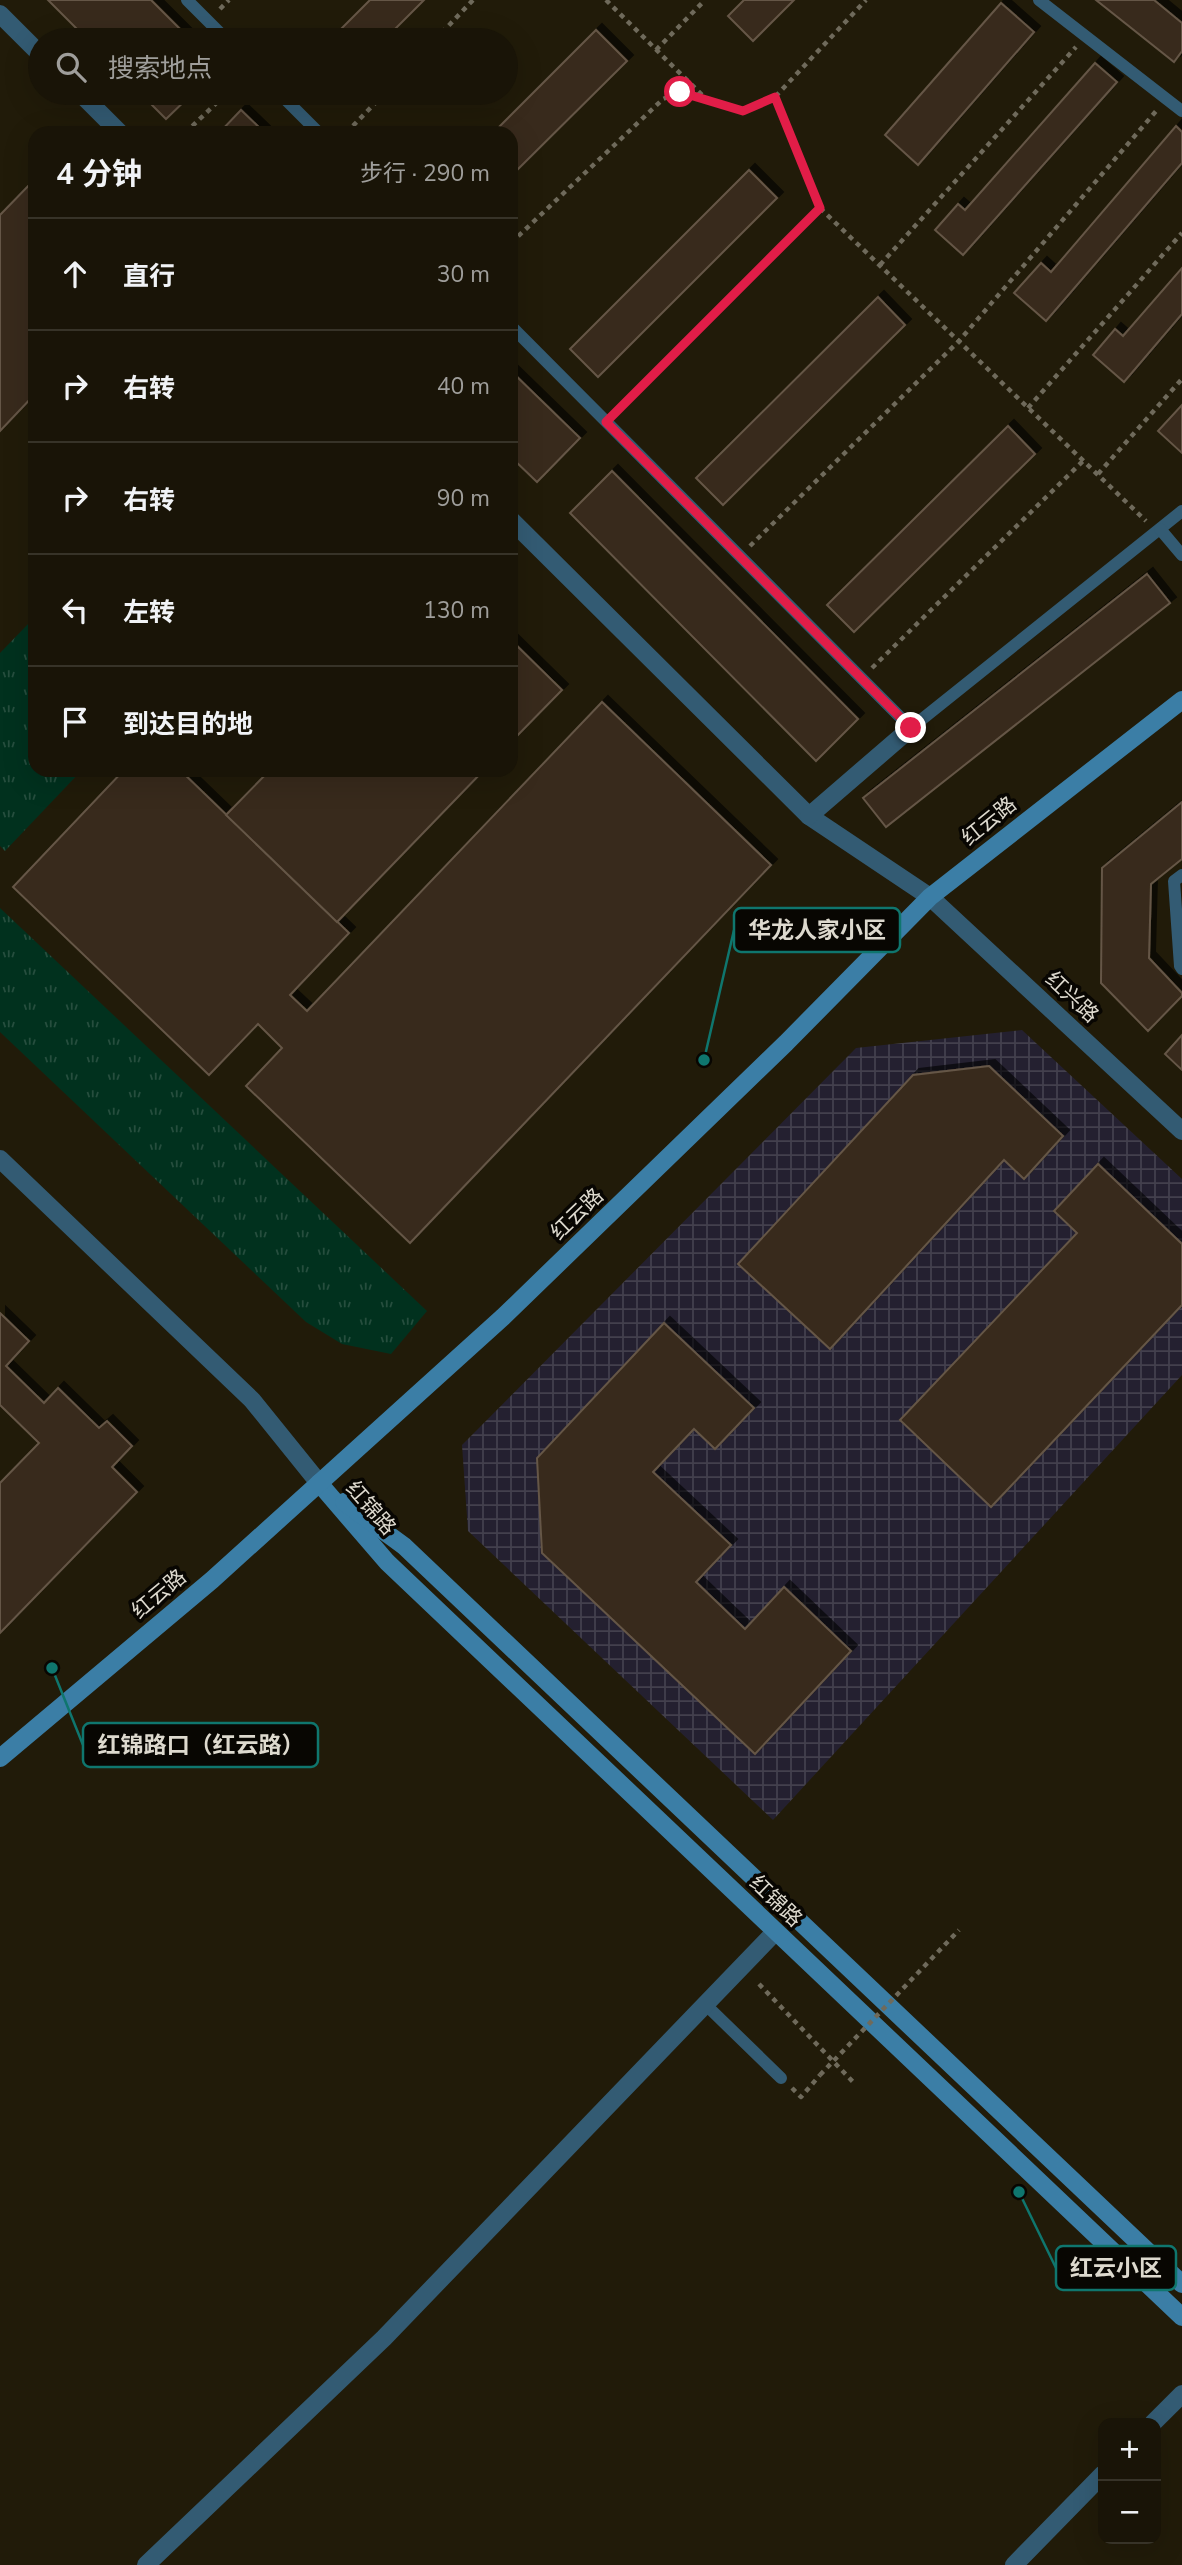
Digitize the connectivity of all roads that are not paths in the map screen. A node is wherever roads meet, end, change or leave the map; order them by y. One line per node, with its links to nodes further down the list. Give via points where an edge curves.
1 (187, 0): 4 (lane)
2 (1039, 0): 8 (lane)
3 (0, 14): 5 (street)
4 (215, 28)
5 (28, 42)
6 (92, 105): 9 (street)
7 (291, 105): 10 (lane)
8 (1182, 111)
9 (113, 126)
10 (312, 126)
11 (518, 333): 17 (lane)
12 (1182, 511): 14 (lane)
13 (518, 527): 18 (street, 红兴路)
14 (1158, 530): 15 (lane); 17 (lane)
15 (1182, 555)
16 (1182, 700): 20 (street, 红云路)
17 (911, 728): 18 (street)
18 (809, 816): 20 (street, 红兴路)
19 (1182, 875): 21 (lane, via 1174,881)
20 (930, 897): 22 (street, 红兴路); 24 (street, 红云路, via 503,1317)
21 (1182, 968)
22 (1182, 1131)
23 (0, 1159): 24 (street, via 252,1400)
24 (319, 1483): 25 (street, 红云路); 26 (street, 红锦路, via 387,1562); 29 (street, 红锦路, via 404,1546)
25 (0, 1758)
26 (775, 1932): 27 (street); 30 (street, 红锦路)
27 (706, 2004): 28 (lane); 34 (street, via 384,2338)
28 (781, 2078)
29 (1182, 2284)
30 (1182, 2317)
31 (1182, 2394): 32 (street)
32 (1158, 2418)
33 (1098, 2479): 35 (street)
34 (146, 2565)
35 (1014, 2565)

